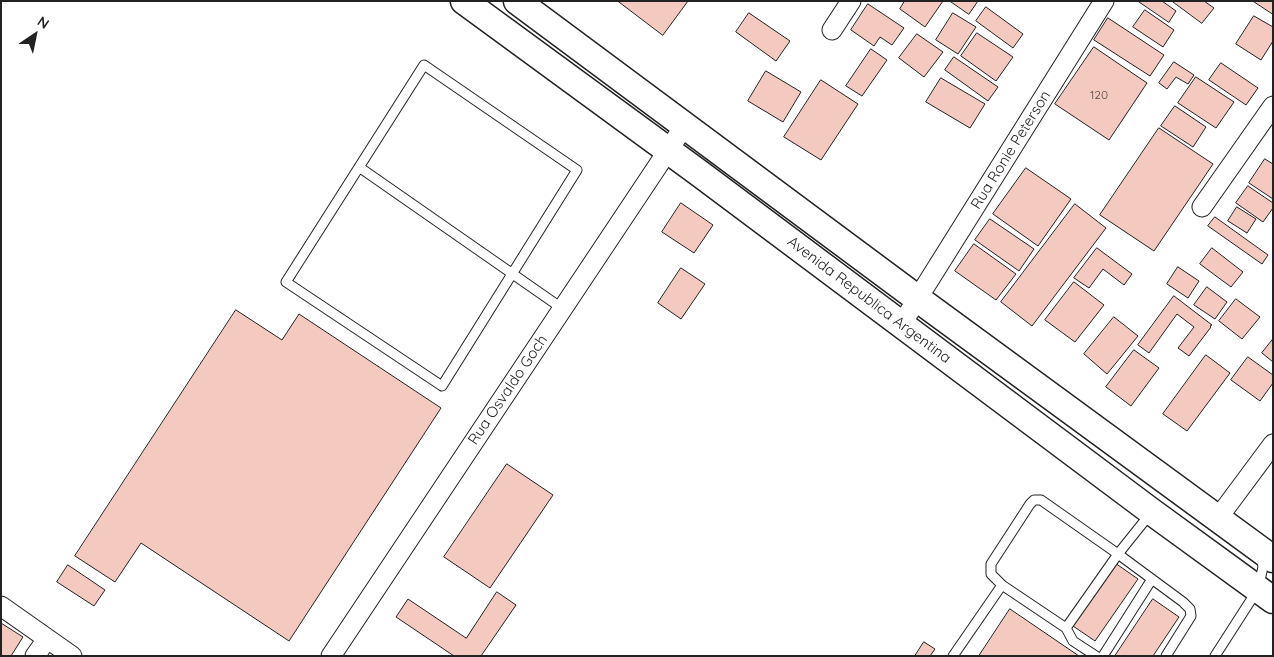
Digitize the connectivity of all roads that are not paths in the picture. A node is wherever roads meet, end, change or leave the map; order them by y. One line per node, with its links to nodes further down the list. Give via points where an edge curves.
1 (464, 1): 8 (main road, Avenida Republica Argentina)
2 (517, 1): 7 (main road, Avenida Republica Argentina)
3 (851, 1): 5 (street)
4 (1104, 1): 12 (street, Rua Ronie Peterson)
5 (832, 30)
6 (1273, 106): 10 (street)
7 (685, 125): 8 (street, Rua Osvaldo Goch); 12 (main road, Avenida Republica Argentina)
8 (668, 151): 13 (street, Rua Osvaldo Goch); 14 (main road, Avenida Republica Argentina)
9 (359, 167): 11 (lane); 11 (lane, via 424,65 540,144 577,170); 11 (lane, via 286,282 442,386)
10 (1202, 207)
11 (513, 274): 13 (lane)
12 (918, 299): 14 (street, Rua Ronie Peterson); 17 (main road, Avenida Republica Argentina)
13 (563, 308): 28 (street, Rua Osvaldo Goch)
14 (901, 325): 16 (main road, Avenida Republica Argentina)
15 (1273, 444): 17 (street)
16 (1152, 512): 17 (main road, via 1159,508 1172,509 1208,525); 18 (lane); 22 (main road, Avenida Republica Argentina)
17 (1218, 518): 19 (main road, Avenida Republica Argentina)
18 (1118, 554): 20 (lane); 21 (lane, via 1041,500 1034,500 991,564 991,574); 24 (lane)
19 (1266, 554): 22 (lane, via 1263,567)
20 (1152, 579): 31 (lane); 32 (lane, via 1190,609 1191,616)
21 (1002, 585): 24 (lane); 29 (lane)
22 (1266, 594): 33 (lane)
23 (1, 606): 25 (street)
24 (1066, 628): 30 (lane, via 1073,641)
25 (47, 639): 26 (street); 27 (street)
26 (36, 656)
27 (72, 656)
28 (331, 656)
29 (953, 656)
30 (1096, 656)
31 (1103, 656)
32 (1166, 656)
33 (1215, 656)

